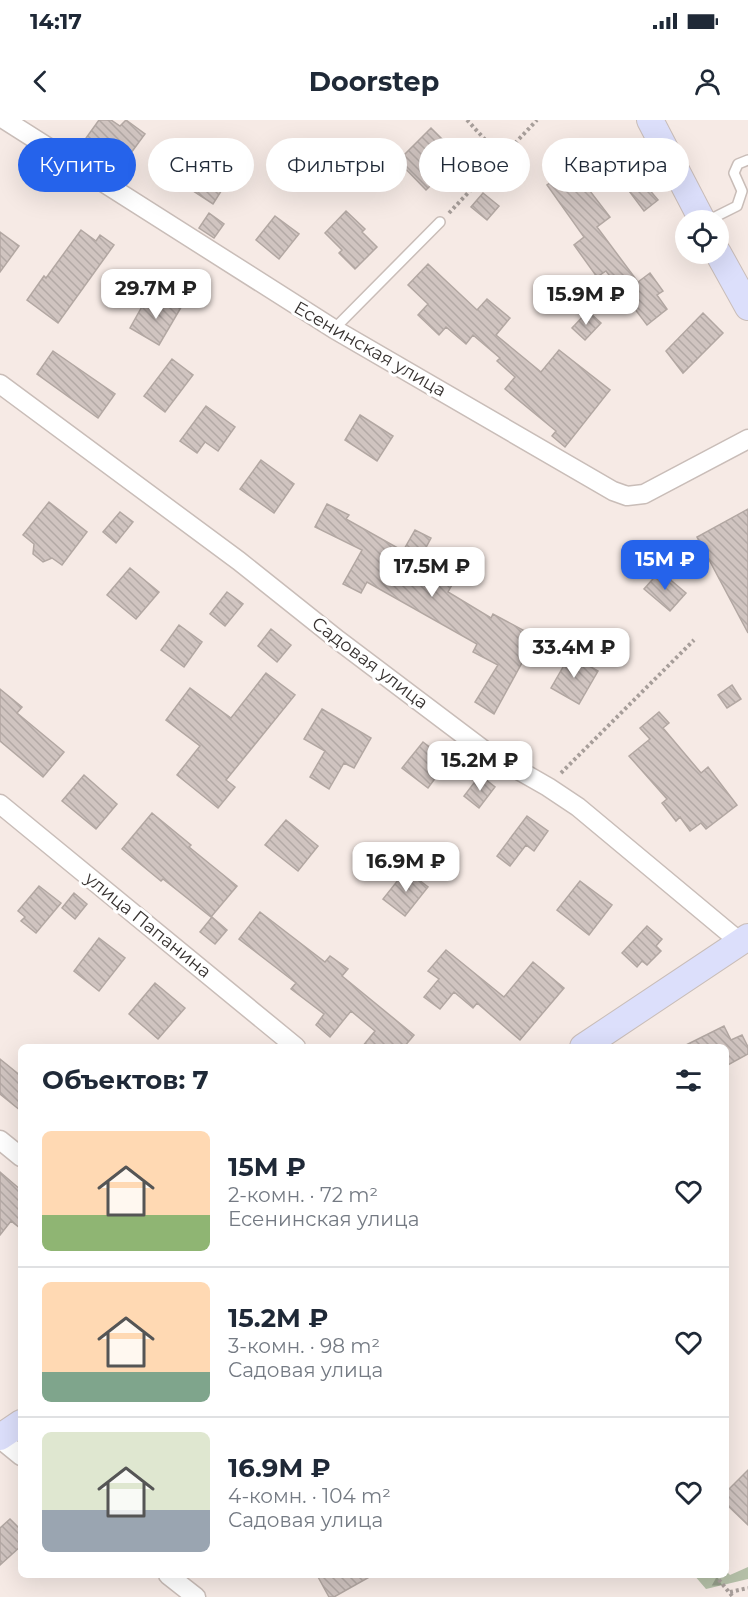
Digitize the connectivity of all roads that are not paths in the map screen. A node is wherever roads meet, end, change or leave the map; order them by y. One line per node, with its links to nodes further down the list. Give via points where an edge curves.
1 (5, 120): 9 (street, Есенинская улица)
2 (650, 120): 4 (street)
3 (748, 160): 5 (lane, via 738,164 734,173 742,191 737,206)
4 (697, 210)
5 (729, 210)
6 (440, 222): 9 (lane)
7 (724, 264): 8 (street)
8 (748, 307)
9 (334, 329): 11 (street, Есенинская улица, via 627,496 644,494)
10 (0, 384): 13 (street, Садовая улица, via 239,561 485,751 578,807)
11 (748, 438)
12 (0, 804): 14 (street, улица Папанина)
13 (744, 939): 15 (street)
14 (292, 1044)
15 (587, 1044)
16 (0, 1140): 17 (street)
17 (18, 1155)
18 (18, 1425): 19 (street)
19 (0, 1438): 20 (street)
20 (18, 1453)
21 (172, 1578): 22 (street)
22 (196, 1597)

